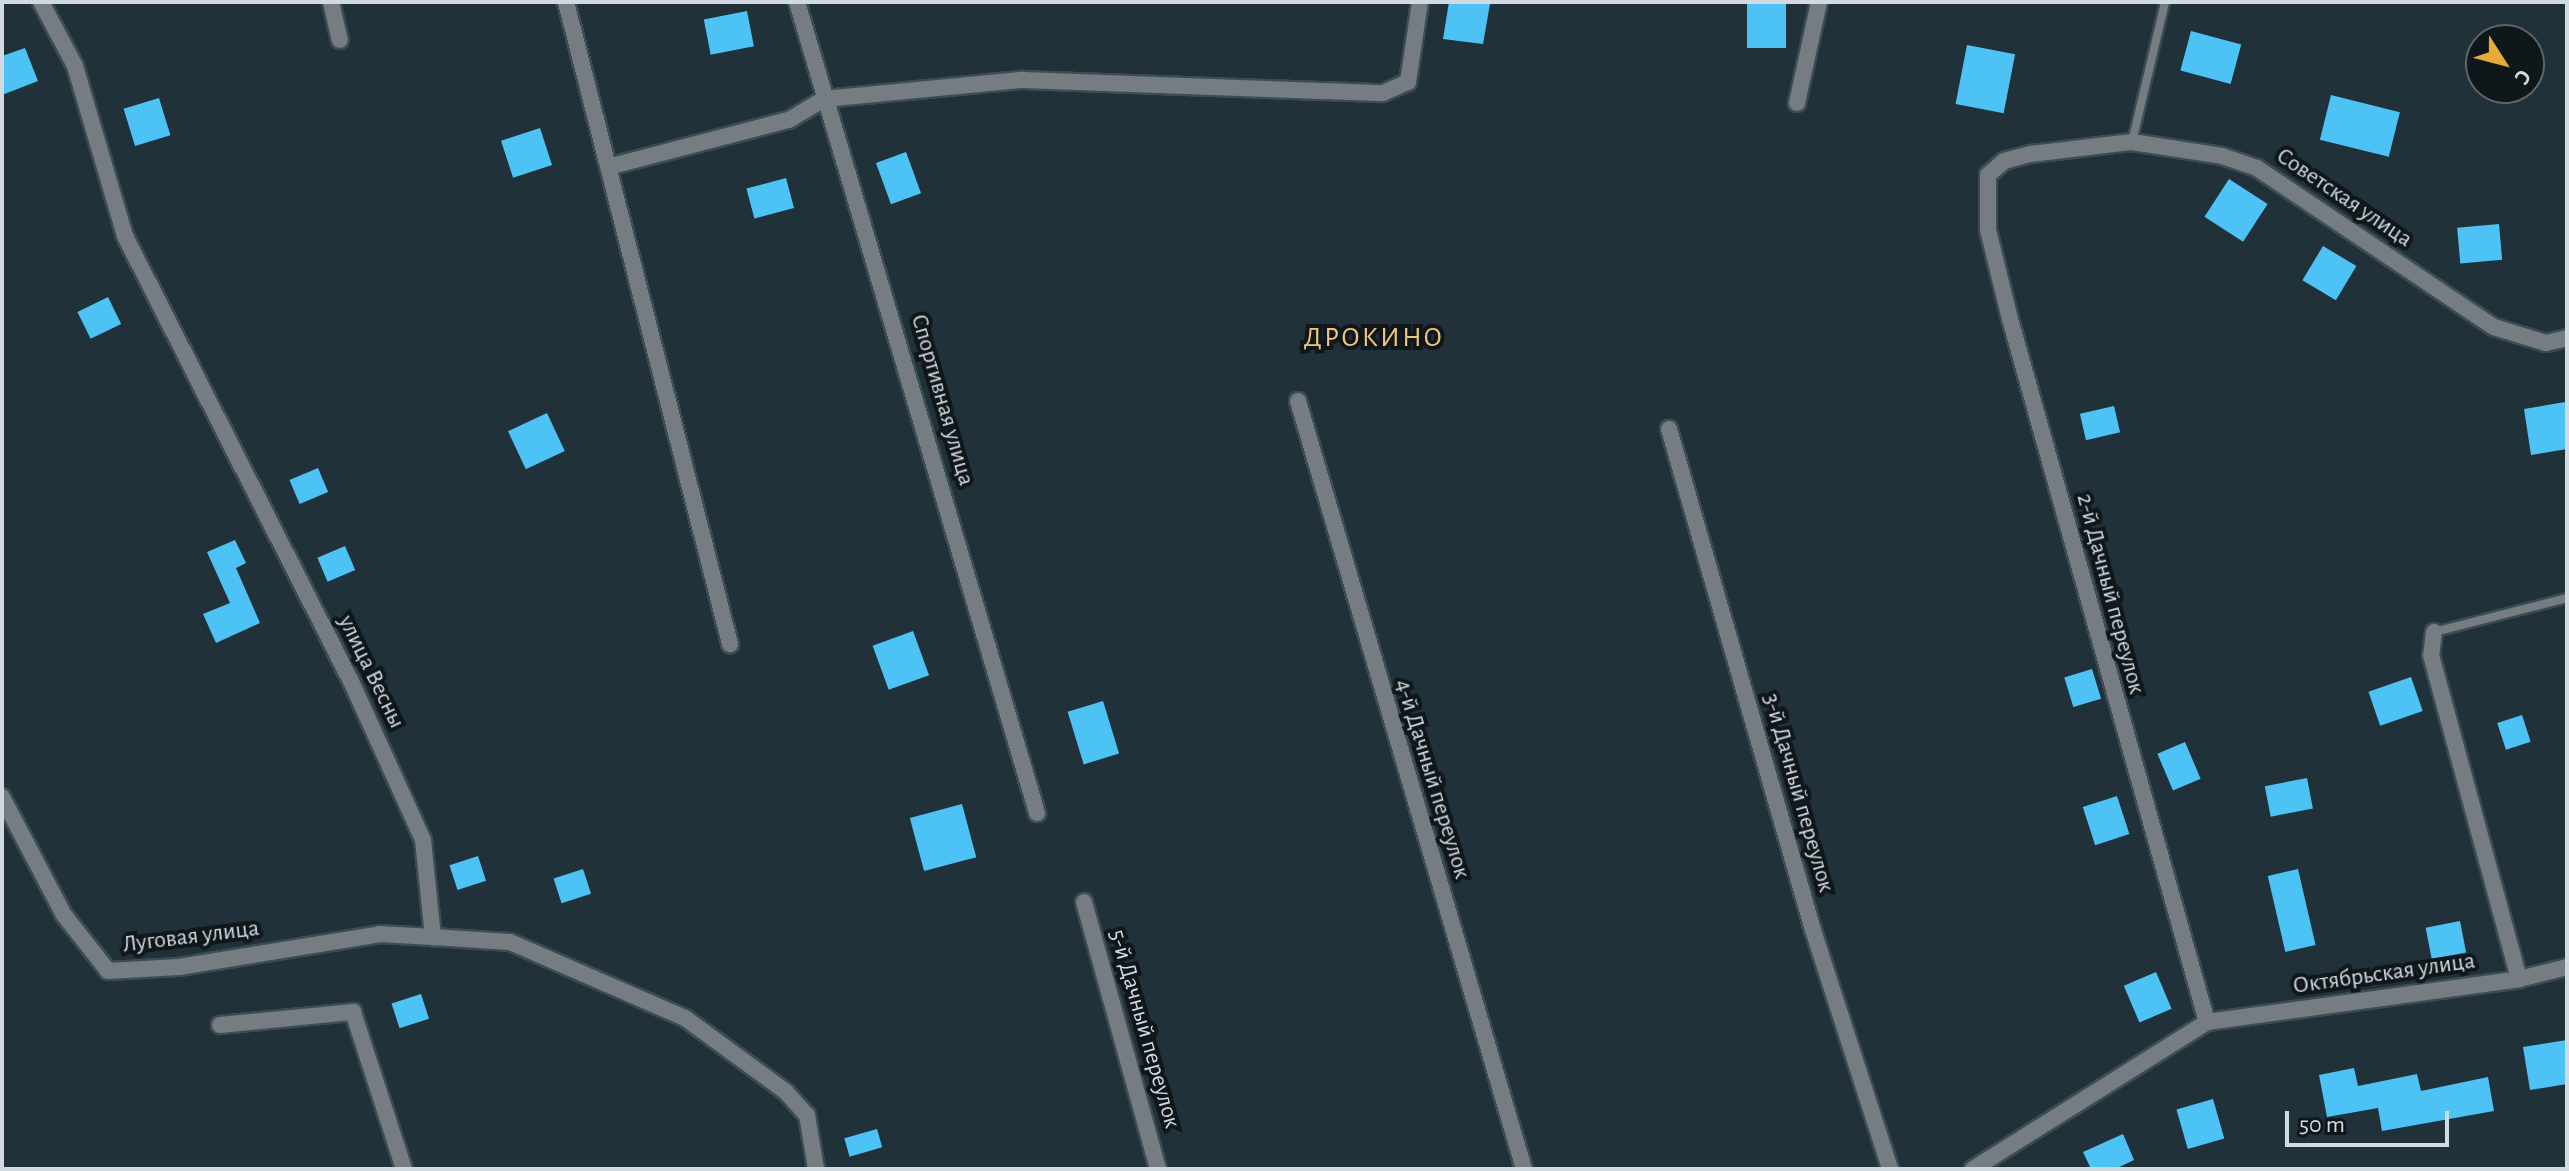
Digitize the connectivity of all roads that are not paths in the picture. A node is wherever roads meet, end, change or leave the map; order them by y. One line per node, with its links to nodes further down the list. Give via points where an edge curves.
1 (41, 2): 23 (street, улица Весны, via 75,66 125,236 350,679 423,840)
2 (331, 2): 8 (street)
3 (566, 2): 12 (street)
4 (797, 2): 9 (street, Спортивная улица)
5 (1420, 2): 9 (street, via 1408,82 1383,93 1023,80)
6 (1819, 2): 10 (street)
7 (2165, 2): 11 (lane)
8 (340, 40)
9 (824, 99): 12 (street, via 789,120); 21 (street, Спортивная улица)
10 (1797, 103)
11 (2132, 142): 13 (street, Советская улица, via 2031,154 2004,161); 14 (street, Советская улица, via 2222,156 2257,168 2494,327 2546,343)
12 (608, 167): 19 (street)
13 (1988, 175): 26 (street, 2-й Дачный переулок, via 1988,230 2010,319)
14 (2567, 338)
15 (1298, 401): 31 (street, 4-й Дачный переулок)
16 (1669, 429): 32 (street, 3-й Дачный переулок, via 1813,930)
17 (2567, 598): 18 (lane)
18 (2434, 632): 25 (street, via 2431,655)
19 (730, 644)
20 (2, 797): 23 (street, Луговая улица, via 64,915 108,971 179,967 380,934)
21 (1037, 813)
22 (1084, 902): 30 (street, 5-й Дачный переулок)
23 (433, 937): 29 (street, via 510,942 685,1018 786,1092 807,1115)
24 (2567, 967): 25 (street, Октябрьская улица)
25 (2519, 979): 26 (street, Октябрьская улица)
26 (2207, 1022): 33 (street)
27 (220, 1025): 28 (street, via 353,1012)
28 (404, 1169)
29 (816, 1169)
30 (1158, 1169)
31 (1524, 1169)
32 (1890, 1169)
33 (1973, 1169)

